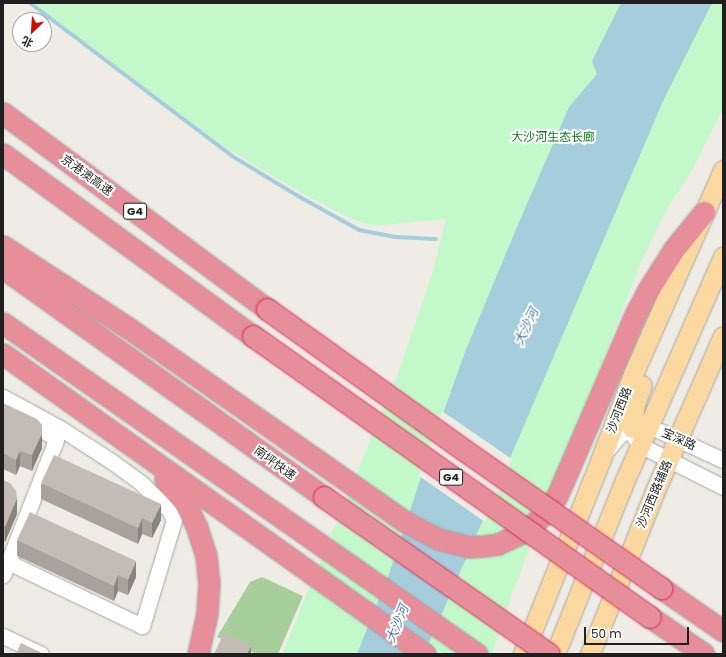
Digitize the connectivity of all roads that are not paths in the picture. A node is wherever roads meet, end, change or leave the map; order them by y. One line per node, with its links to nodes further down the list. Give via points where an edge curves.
1 (3, 113): 23 (highway, 京港澳高速 / G4, bridge, via 464,450)
2 (3, 154): 33 (highway, G4, bridge, via 253,336)
3 (723, 170): 4 (main road, 沙河西路)
4 (704, 212): 5 (highway, bridge, via 674,249 636,313 557,496 541,517 524,532 498,544 468,547 438,539 404,521 127,327); 6 (main road, 沙河西路)
5 (3, 246)
6 (686, 253): 14 (main road, via 680,290 635,404); 20 (main road, 沙河西路, via 634,372)
7 (723, 257): 14 (main road)
8 (3, 268): 30 (highway, 南坪快速, bridge)
9 (3, 323): 28 (highway)
10 (723, 336): 15 (main road, 沙河西路辅路)
11 (3, 354): 17 (highway)
12 (3, 397): 22 (street, via 60,428 111,461 141,483 169,510 174,520 142,626)
13 (3, 411): 22 (street, via 56,440)
14 (641, 427): 15 (street, 宝深路); 16 (main road); 20 (street, via 615,440)
15 (678, 438): 18 (main road, 沙河西路辅路); 19 (street, 宝深路)
16 (640, 445): 18 (street, 宝深路); 31 (main road)
17 (137, 450): 26 (highway, via 185,503 206,556 209,583 207,613); 27 (highway)
18 (669, 460): 21 (street, 宝深路); 32 (main road, 沙河西路辅路)
19 (723, 460)
20 (600, 461): 29 (main road, 沙河西路)
21 (723, 486)
22 (6, 568)
23 (723, 631)
24 (3, 636): 25 (street)
25 (41, 654)
26 (198, 654)
27 (425, 654)
28 (477, 654)
29 (523, 654)
30 (549, 654)
31 (555, 654)
32 (590, 654)
33 (704, 654)

